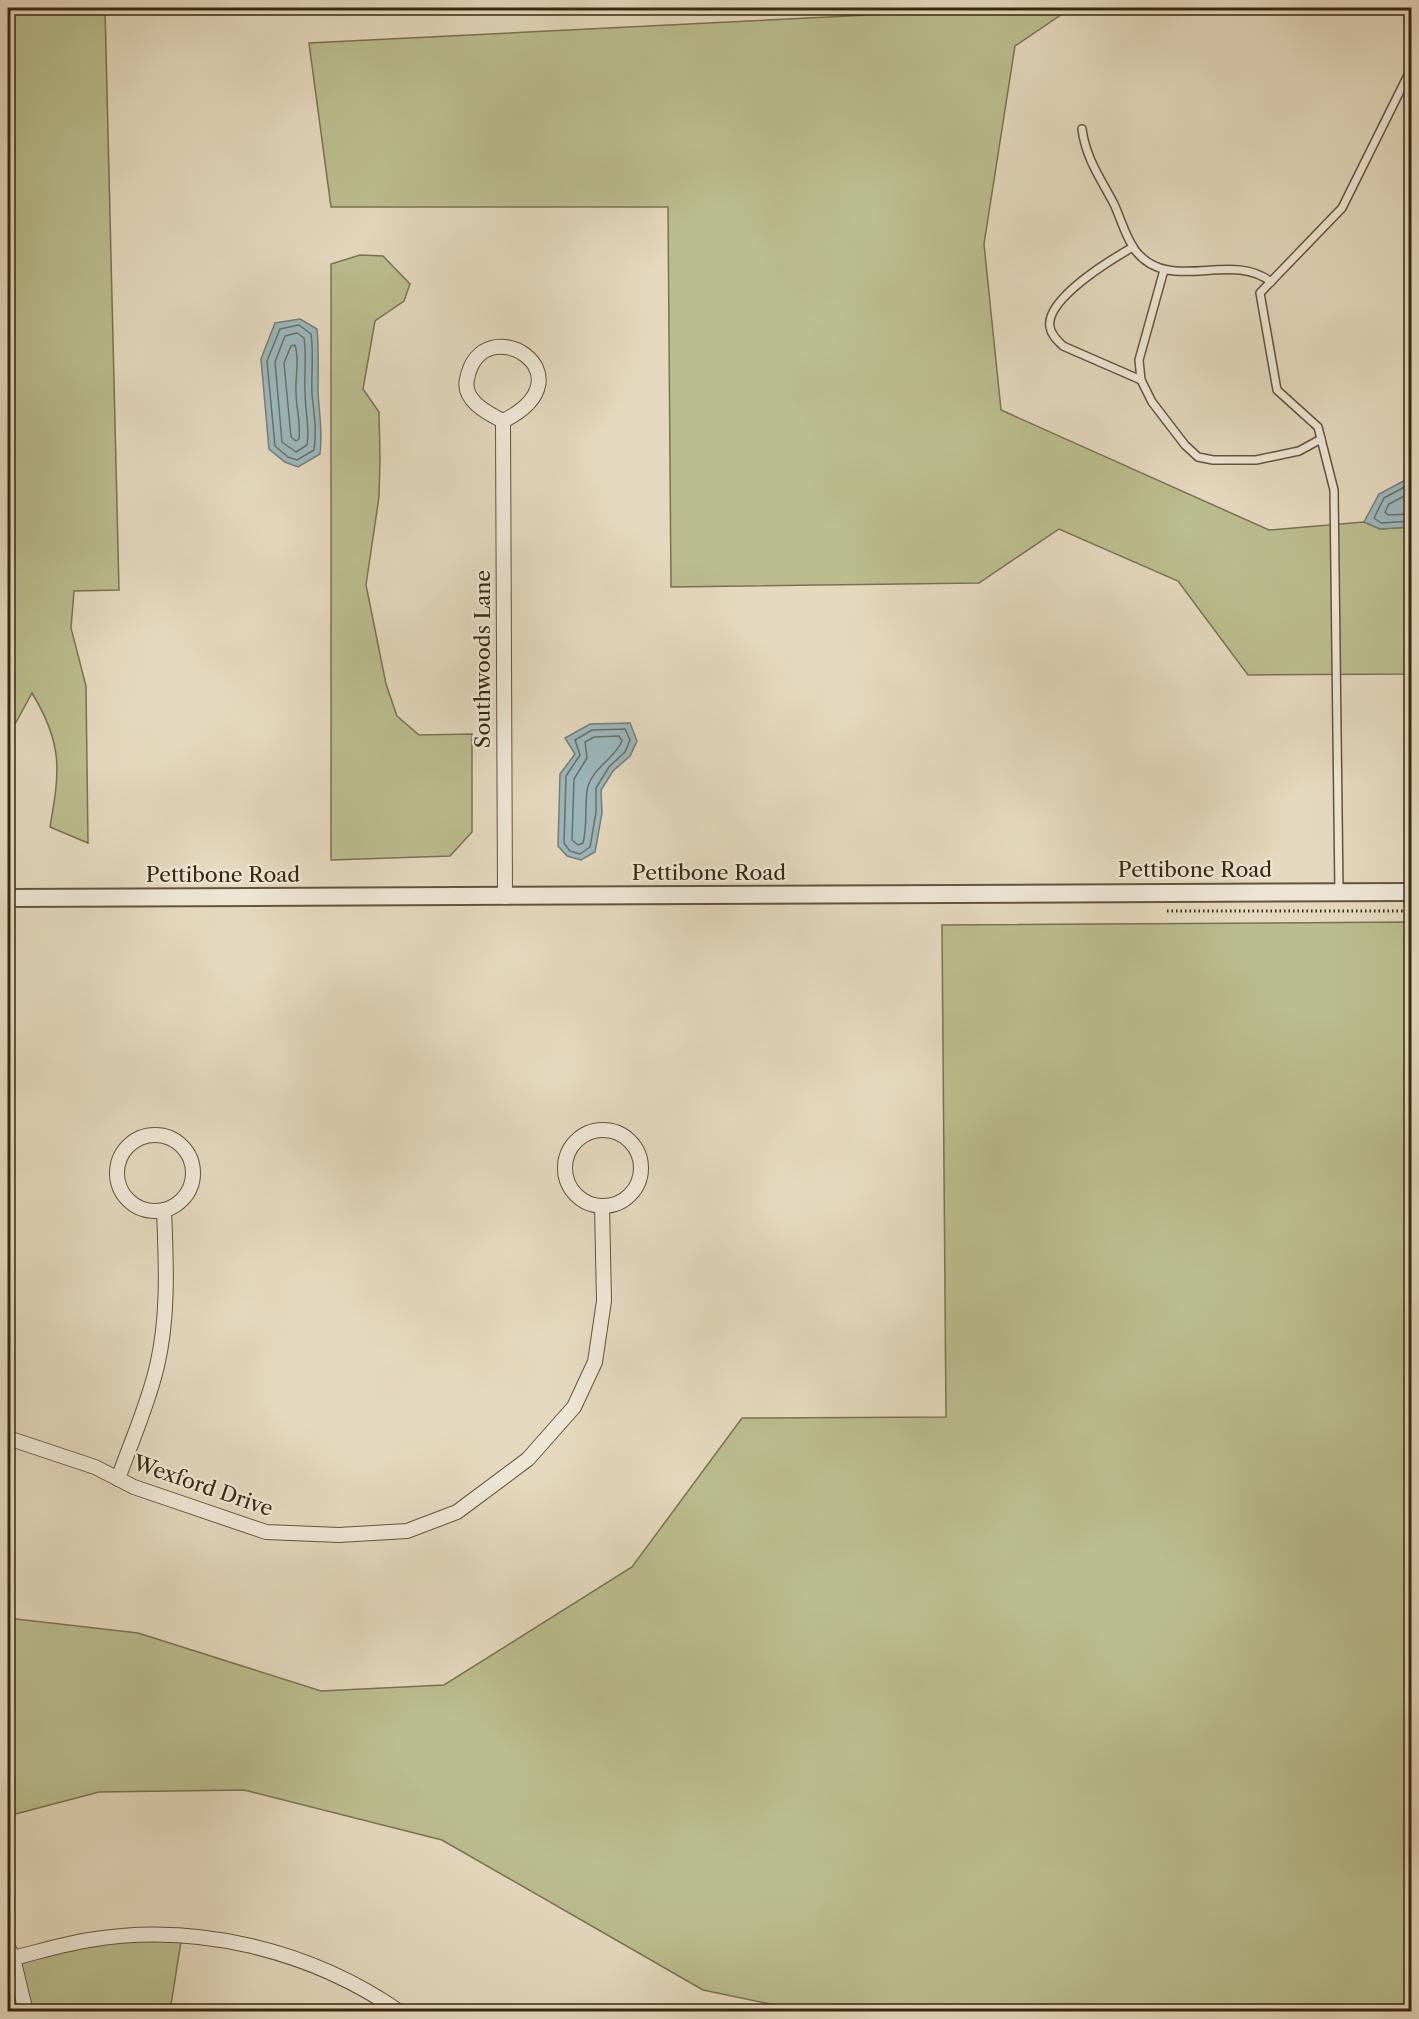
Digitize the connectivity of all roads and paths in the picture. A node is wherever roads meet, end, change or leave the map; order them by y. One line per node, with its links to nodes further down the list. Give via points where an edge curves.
1 (1412, 67): 5 (lane, via 1342,208)
2 (1082, 129): 3 (lane, via 1086,154)
3 (1133, 247): 4 (lane); 6 (lane, via 1076,287 1051,314 1050,326 1063,346)
4 (1164, 270): 5 (lane, via 1247,270 1260,273); 6 (lane, via 1139,360)
5 (1271, 282): 8 (lane, via 1260,293 1277,390 1318,428)
6 (1142, 380): 8 (lane, via 1152,402 1198,457 1256,460 1299,451)
7 (503, 421): 7 (street, via 477,408 466,384 470,364 484,352 506,345 520,349 531,360 540,382 534,399); 11 (street, Southwoods Lane)
8 (1321, 439): 10 (lane, via 1334,490)
9 (1412, 891): 10 (street, Pettibone Road)
10 (1339, 892): 11 (street, Pettibone Road)
11 (505, 897): 12 (street, Pettibone Road)
12 (8, 898)
13 (602, 1206): 13 (street, via 590,1203 571,1188 565,1163 581,1137 611,1130 632,1143 642,1166 630,1194 615,1204); 16 (street, Wexford Drive, via 604,1301 595,1362 574,1407 528,1459 457,1512 407,1531 339,1535 266,1532)
14 (164, 1210): 14 (street, via 139,1208 125,1195 117,1178 118,1165 130,1144 153,1134 166,1136 186,1150 194,1174 185,1197); 16 (street, via 165,1324 157,1367)
15 (8, 1438): 16 (street, Wexford Drive)
16 (118, 1479)
17 (10, 1952): 18 (street); 19 (street, via 136,1936 182,1935 228,1941 314,1965)
18 (26, 2012)
19 (400, 2012)

